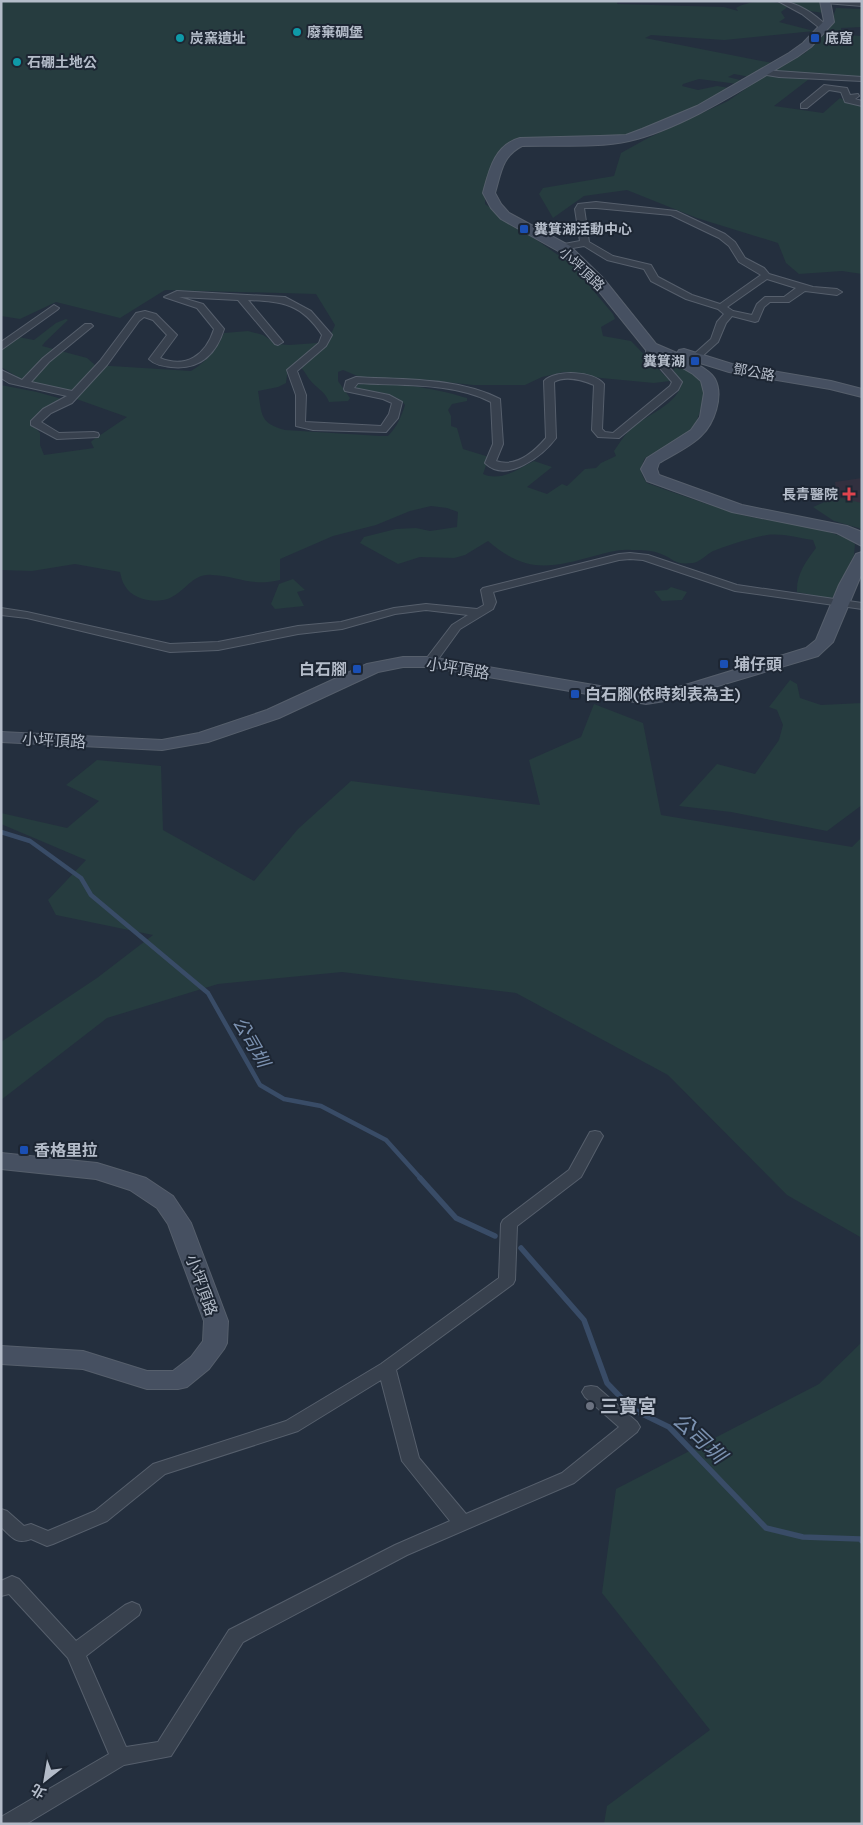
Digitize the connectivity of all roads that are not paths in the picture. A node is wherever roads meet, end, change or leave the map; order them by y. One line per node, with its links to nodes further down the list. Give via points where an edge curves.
1 (781, 1): 4 (street, via 805,12)
2 (826, 3): 3 (street); 4 (street, via 829,22)
3 (862, 5)
4 (824, 27): 5 (street, 小坪頂路, via 807,45)
5 (764, 72): 6 (street); 12 (street, 小坪頂路, via 701,108 627,138 577,142 536,140 512,146 498,160 491,181 490,193 495,205 505,216)
6 (830, 78): 7 (street); 8 (street, via 833,82)
7 (862, 79)
8 (827, 87): 9 (street, via 844,90 851,97 848,100); 10 (street)
9 (862, 104)
10 (804, 106)
11 (585, 243): 12 (street); 13 (street, via 581,230 581,206 659,210 674,213 722,236 732,244 742,260); 17 (street, via 610,258 648,267 654,279 689,297)
12 (562, 247): 22 (street, 小坪頂路, via 598,281)
13 (766, 276): 14 (street); 17 (street)
14 (804, 286): 15 (street, via 812,290); 19 (street, via 786,300 768,299 760,306 755,319)
15 (837, 292)
16 (242, 297): 21 (street); 22 (street, via 282,299 295,303 321,325 327,335 323,344 292,370 301,396 300,424 382,430 386,427 397,402 392,398 356,393 349,389 350,383 356,380 464,389 496,400 498,444 490,463 504,467 515,466 538,452 551,438 549,381 555,376 572,376 599,384 597,430 602,435 615,436 674,388 677,382 651,352); 28 (street, via 177,294 169,297 200,306 219,328 203,359 182,366 154,359 172,335 147,313 141,315 92,377)
17 (721, 307): 19 (street)
18 (54, 308): 23 (street)
19 (730, 313): 24 (street, via 722,322 715,340)
20 (88, 326): 26 (street, via 46,360)
21 (278, 342)
22 (650, 345): 24 (street, 鄧公路); 30 (street, 小坪頂路, via 698,371 708,380 711,393 707,417 696,433 652,461 649,469 652,478 738,510 841,528)
23 (1, 347)
24 (696, 357): 27 (street, 鄧公路, via 729,368)
25 (1, 373): 26 (street, via 13,381)
26 (24, 383): 28 (street)
27 (862, 393)
28 (74, 394): 29 (street, via 68,401 47,411 36,423 57,436)
29 (94, 435)
30 (862, 541)
31 (862, 557): 32 (street, 小坪頂路)
32 (841, 604): 33 (street); 35 (street, via 735,588 644,557 630,556 487,590 490,602); 36 (street, 小坪頂路, via 824,642 812,652 671,695 646,699)
33 (862, 606)
34 (1, 611): 35 (street, via 170,648 218,646 426,607)
35 (481, 613): 36 (street, via 456,627)
36 (430, 662): 37 (street, 小坪頂路, via 403,662 373,668 273,714 202,738 162,745)
37 (1, 737)
38 (594, 1136): 41 (street, via 575,1173 509,1224 507,1280)
39 (1, 1161): 40 (street, 小坪頂路, via 97,1171 138,1184 165,1202 179,1223 216,1321 215,1343 200,1363 178,1380 147,1380 83,1360)
40 (1, 1355)
41 (387, 1368): 43 (street, via 292,1426 159,1469 101,1516 46,1539 31,1531 22,1535); 44 (street, via 411,1461)
42 (591, 1392): 44 (street, via 630,1427 568,1478)
43 (1, 1516)
44 (463, 1524): 48 (street, via 400,1550 236,1636 164,1750)
45 (1, 1589): 47 (street, via 12,1584)
46 (132, 1610): 47 (street)
47 (75, 1653): 48 (street)
48 (120, 1757): 49 (street)
49 (8, 1824)

